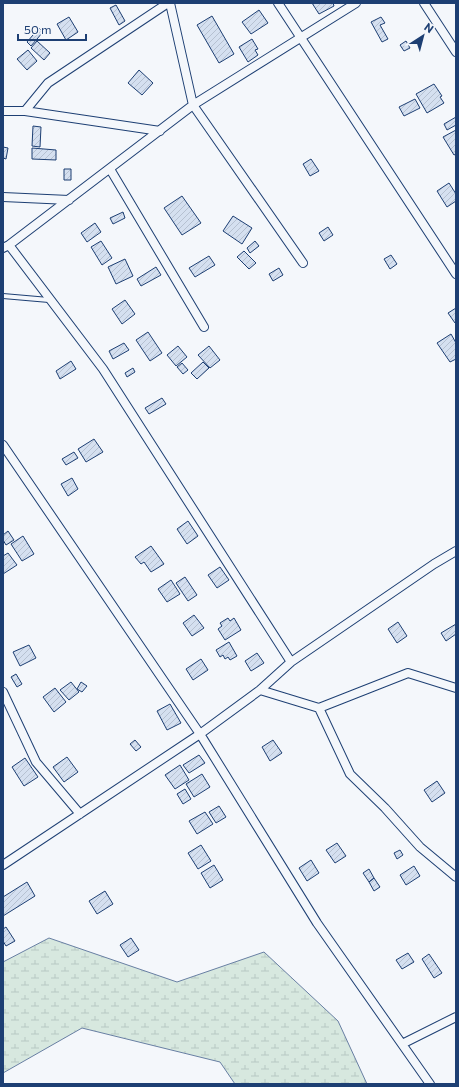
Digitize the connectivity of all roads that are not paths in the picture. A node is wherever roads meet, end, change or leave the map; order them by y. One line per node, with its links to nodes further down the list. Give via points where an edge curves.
1 (169, 3): 7 (street); 9 (street, via 48,83)
2 (278, 3): 5 (street)
3 (356, 3): 5 (street)
4 (424, 3): 6 (street)
5 (301, 38): 7 (street); 16 (street)
6 (456, 52)
7 (193, 105): 10 (street); 15 (street)
8 (3, 111): 9 (street)
9 (25, 111): 10 (street)
10 (160, 131): 11 (street)
11 (110, 169): 13 (street); 19 (street)
12 (3, 197): 13 (street)
13 (69, 200): 14 (street)
14 (6, 246): 18 (street)
15 (303, 263)
16 (456, 274)
17 (3, 296): 18 (lane)
18 (51, 300): 22 (street, via 103,369)
19 (204, 326)
20 (3, 445): 27 (street)
21 (456, 551): 22 (street)
22 (291, 662): 24 (street)
23 (456, 688): 26 (street, via 408,672)
24 (260, 690): 26 (street); 27 (street)
25 (3, 692): 28 (street, via 36,762)
26 (319, 708): 30 (street, via 350,774 420,847)
27 (200, 734): 28 (street); 32 (street, via 317,923)
28 (80, 814): 29 (street)
29 (3, 865)
30 (456, 877)
31 (456, 1017): 32 (street)
32 (402, 1044): 33 (street)
33 (430, 1084)

